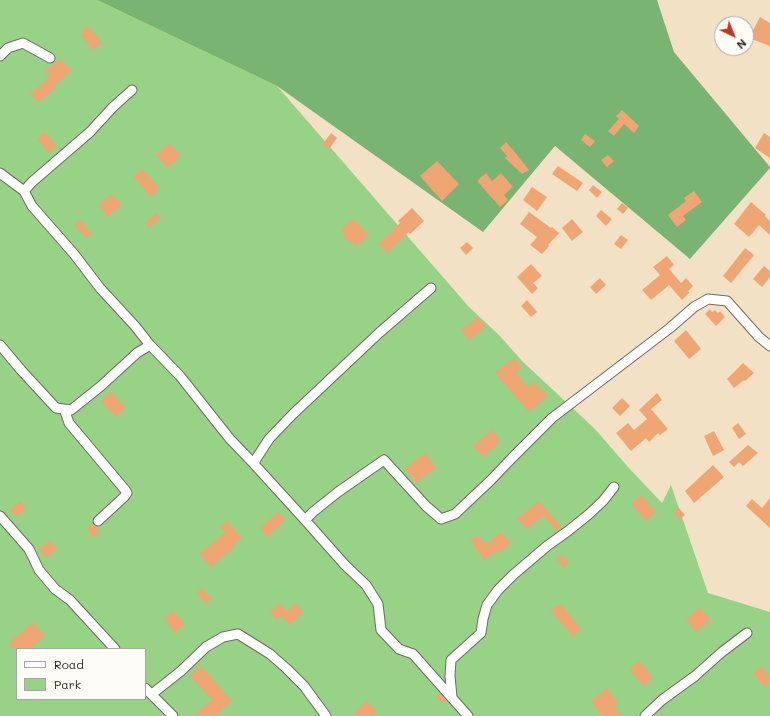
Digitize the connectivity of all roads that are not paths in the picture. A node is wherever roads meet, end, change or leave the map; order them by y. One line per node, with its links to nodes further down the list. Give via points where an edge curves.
1 (0, 56): 2 (street, via 8,48 23,43)
2 (50, 58)
3 (132, 90): 5 (street)
4 (0, 173): 5 (street)
5 (24, 191): 8 (street, via 32,206)
6 (431, 288): 11 (street, via 292,414 269,439)
7 (0, 345): 10 (street, via 56,408)
8 (150, 345): 10 (street, via 137,353 71,410); 11 (street, via 180,376 230,439)
9 (770, 346): 14 (street, via 727,301 708,299 694,307 552,418 455,514 441,519 384,460 338,492)
10 (64, 409): 15 (street, via 69,423 127,493)
11 (254, 464): 14 (street)
12 (614, 487): 19 (street, via 588,515 547,546 498,590 487,605 481,633 451,660)
13 (0, 516): 17 (street, via 29,549 39,570 55,589 70,600)
14 (305, 520): 19 (street, via 366,585 378,604 380,630 399,649 413,654)
15 (98, 521)
16 (747, 633): 23 (street)
17 (114, 648)
18 (148, 691): 20 (street); 21 (street, via 181,671 206,647 222,637 238,634 270,654 287,669 304,686)
19 (452, 697): 22 (street)
20 (173, 716)
21 (326, 716)
22 (468, 716)
23 (645, 716)

